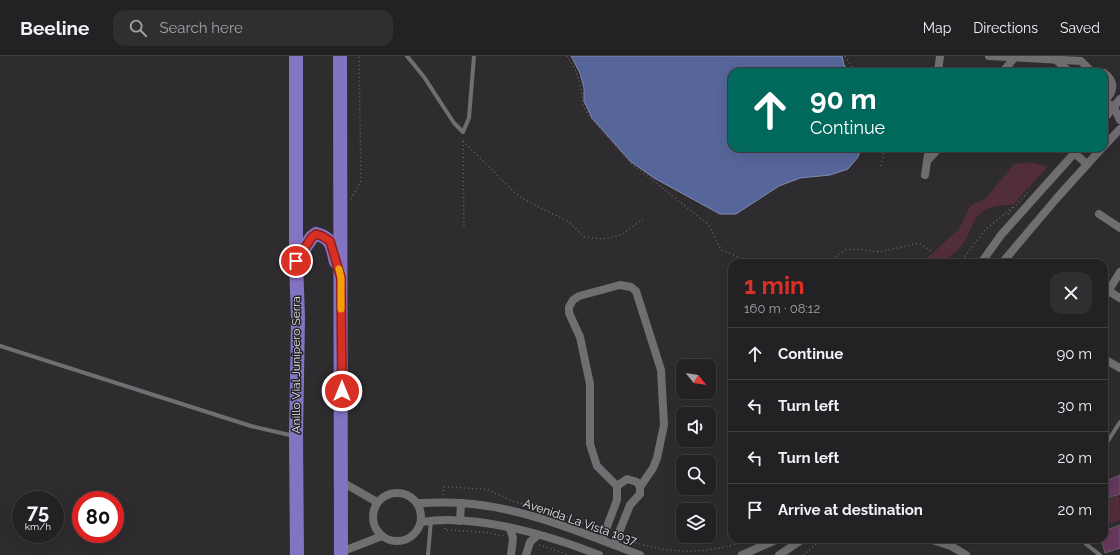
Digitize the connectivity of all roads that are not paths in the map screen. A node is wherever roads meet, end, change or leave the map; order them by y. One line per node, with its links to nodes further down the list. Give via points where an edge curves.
1 (296, 56): 36 (highway, Anillo Vial Junípero Serra)
2 (340, 56): 38 (highway)
3 (408, 56): 4 (lane, via 454,123 464,132 469,118)
4 (474, 56)
5 (940, 56): 10 (street)
6 (989, 56): 7 (street)
7 (1014, 58): 9 (street); 11 (street)
8 (1081, 59): 9 (street); 13 (street)
9 (1056, 60): 12 (street)
10 (938, 68)
11 (1006, 68)
12 (1065, 68)
13 (1089, 68)
14 (1108, 77): 15 (street)
15 (1116, 88): 16 (street)
16 (1108, 96)
17 (1120, 99): 19 (street)
18 (1108, 103): 19 (street)
19 (1114, 107): 20 (street); 21 (street)
20 (1108, 114)
21 (1120, 120)
22 (1119, 130): 23 (street)
23 (1108, 142)
24 (928, 152): 29 (street)
25 (936, 152): 29 (street)
26 (1074, 152): 34 (street, via 1006,229)
27 (1078, 152): 30 (street)
28 (1099, 152): 30 (street)
29 (927, 162): 31 (street)
30 (1088, 164): 35 (street)
31 (925, 175)
32 (1100, 214): 33 (street)
33 (1120, 228)
34 (984, 259)
35 (1005, 259)
36 (296, 261): 38 (highway, via 316,234 327,238); 46 (highway, Anillo Vial Junípero Serra)
37 (1120, 272): 39 (street)
38 (341, 278): 48 (highway)
39 (1108, 289)
40 (1108, 293): 41 (street)
41 (1120, 298)
42 (0, 346): 46 (lane, via 251,426)
43 (1108, 361): 44 (street)
44 (1120, 368)
45 (1120, 422): 47 (lane)
46 (296, 436): 67 (highway, Anillo Vial Junípero Serra)
47 (1108, 441)
48 (342, 482): 51 (street); 66 (highway)
49 (617, 486): 50 (street, via 627,479 637,482); 50 (street, via 597,466 590,444 590,384 580,337 569,313 569,306 580,296 620,285 636,291 661,370 664,431 653,468); 60 (street, via 617,500)
50 (640, 487): 65 (street, via 640,494 630,505)
51 (377, 502): 52 (street, via 393,492 411,496); 59 (street, via 372,520)
52 (418, 503): 53 (street, Avenida La Vista 1037); 56 (street)
53 (461, 503): 55 (street); 60 (street, Avenida La Vista 1037, via 540,519)
54 (431, 520): 55 (street, Avenida La Vista 1037); 56 (street, Avenida La Vista 1037); 68 (lane)
55 (460, 521): 57 (street, Avenida La Vista 1037)
56 (421, 522): 59 (street, via 410,538 396,541)
57 (510, 528): 58 (street, Avenida La Vista 1037); 69 (street, via 513,538)
58 (538, 535): 70 (street, via 530,542); 71 (street, Avenida La Vista 1037)
59 (382, 536): 66 (street)
60 (602, 540): 65 (street, Avenida La Vista 1037)
61 (769, 543): 73 (street)
62 (797, 543): 74 (street)
63 (952, 543): 75 (street)
64 (1086, 543): 76 (lane)
65 (614, 545): 72 (street, Avenida La Vista 1037)
66 (341, 554)
67 (297, 555)
68 (428, 555)
69 (511, 555)
70 (526, 555)
71 (599, 555)
72 (640, 555)
73 (742, 555)
74 (780, 555)
75 (966, 555)
76 (1100, 555)

